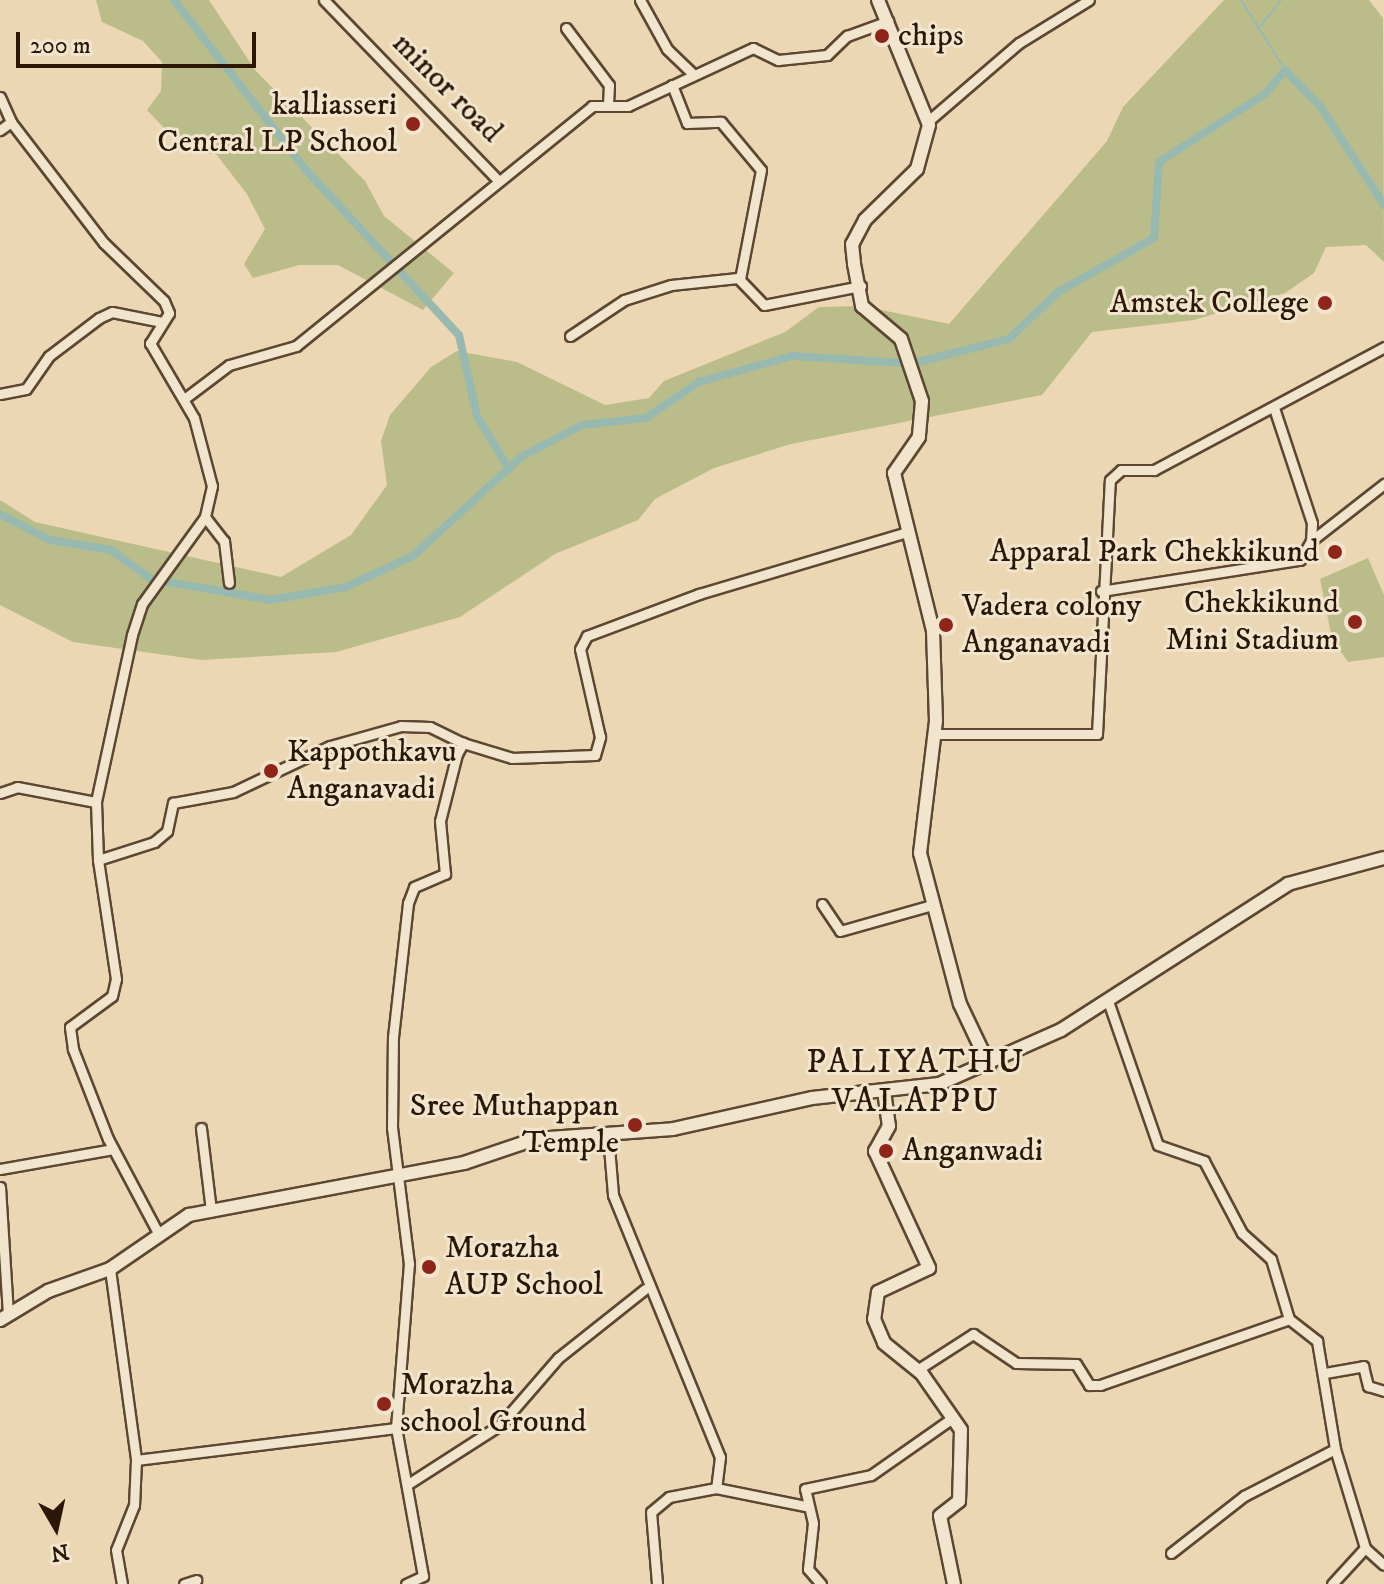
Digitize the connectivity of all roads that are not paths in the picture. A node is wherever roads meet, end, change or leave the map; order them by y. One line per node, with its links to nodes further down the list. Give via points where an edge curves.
1 (324, 0): 14 (street, minor road)
2 (640, 0): 7 (street, via 667,49)
3 (878, 0): 5 (main road)
4 (1089, 0): 12 (street, via 1019,43)
5 (888, 21): 7 (street, via 847,36 827,55 778,60 753,48); 12 (main road)
6 (566, 28): 10 (street, via 609,85)
7 (692, 73): 8 (street)
8 (672, 85): 10 (street, via 628,106); 15 (street, via 687,123 721,122 761,170)
9 (0, 97): 11 (street)
10 (608, 102): 14 (street, via 582,112)
11 (11, 122): 13 (street); 17 (street, via 104,243 164,301 169,313)
12 (928, 123): 16 (main road, via 917,169 865,220 852,244)
13 (0, 130)
14 (498, 180): 21 (street, via 396,269 296,346 229,365)
15 (740, 279): 16 (street, via 764,305); 18 (street, via 671,285 624,300)
16 (861, 286): 25 (main road, via 862,306 901,339 922,401 919,437 894,473)
17 (162, 322): 20 (street, via 112,312 49,356 26,389); 21 (street, via 150,343)
18 (570, 336)
19 (1384, 347): 22 (street)
20 (0, 394)
21 (184, 399): 24 (street, via 212,486)
22 (1274, 408): 26 (street, via 1312,523); 28 (street, via 1154,470 1121,470 1110,480 1112,532)
23 (1384, 484): 26 (street)
24 (205, 517): 27 (street, via 224,541); 32 (street, via 142,604)
25 (907, 532): 29 (main road, via 933,631); 30 (street, via 699,594 587,636 580,649 600,737 595,755 512,758)
26 (1311, 541): 28 (street, via 1300,560 1268,568)
27 (229, 583)
28 (1101, 591): 29 (street, via 1097,734)
29 (934, 734): 36 (main road, via 920,823)
30 (463, 743): 34 (street, via 430,727 401,726 330,746 233,792 173,803 167,831 154,842); 44 (street, via 440,821 445,874 414,887 403,930 390,1072)
31 (0, 793): 32 (street, via 17,787)
32 (96, 802): 34 (street)
33 (1384, 858): 37 (main road, via 1288,884)
34 (98, 860): 42 (street, via 116,979 112,996 70,1027 79,1072)
35 (822, 904): 36 (street, via 840,931)
36 (932, 905): 38 (main road, via 960,1004)
37 (1108, 1001): 38 (main road); 51 (street, via 1158,1145 1204,1161 1242,1233 1271,1259)
38 (989, 1065): 39 (main road, via 939,1084)
39 (884, 1091): 41 (main road); 52 (main road, via 889,1126 875,1151 929,1268 878,1292 874,1319 884,1343)
40 (201, 1128): 46 (street)
41 (608, 1135): 44 (main road, via 535,1139); 49 (street, via 613,1195 644,1262)
42 (113, 1149): 43 (street); 47 (street)
43 (0, 1169)
44 (401, 1175): 46 (main road); 56 (street, via 409,1264)
45 (0, 1187): 50 (street)
46 (211, 1211): 47 (main road)
47 (157, 1231): 48 (main road)
48 (110, 1269): 50 (main road); 58 (street)
49 (645, 1289): 59 (street, via 558,1358 500,1425); 60 (street, via 685,1361 720,1457)
50 (4, 1317)
51 (1289, 1319): 52 (street, via 1100,1385 1089,1385 1076,1364 1016,1363 973,1334); 53 (street, via 1317,1341)
52 (917, 1370): 55 (main road)
53 (1325, 1373): 54 (street, via 1363,1366 1368,1386); 57 (street)
54 (1384, 1391)
55 (948, 1421): 61 (street, via 871,1475 813,1483 802,1496); 74 (main road, via 962,1438 959,1501 940,1516)
56 (396, 1428): 58 (street); 59 (street)
57 (1335, 1449): 62 (street); 63 (street, via 1244,1496)
58 (136, 1460): 68 (street, via 134,1505 116,1550)
59 (408, 1484): 65 (street)
60 (716, 1488): 61 (street); 72 (street, via 655,1504 649,1523)
61 (805, 1506): 67 (street, via 813,1523)
62 (1365, 1548): 64 (street); 75 (street)
63 (1171, 1553)
64 (1384, 1565)
65 (421, 1577): 70 (street); 71 (street)
66 (196, 1580): 69 (street)
67 (810, 1580): 73 (street)
68 (122, 1584)
69 (184, 1584)
70 (406, 1584)
71 (430, 1584)
72 (657, 1584)
73 (821, 1584)
74 (954, 1584)
75 (1332, 1584)

